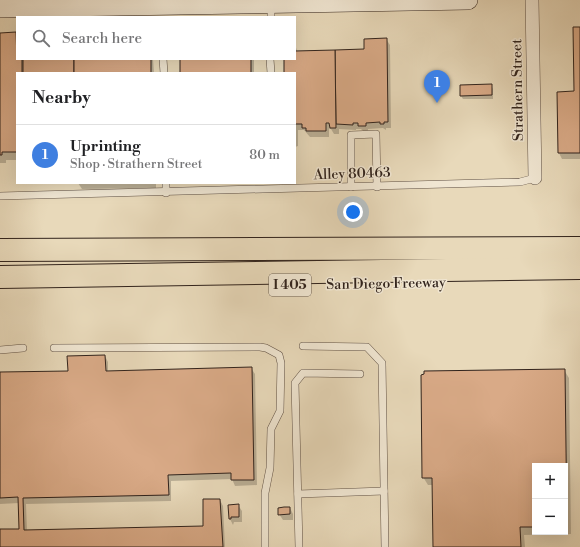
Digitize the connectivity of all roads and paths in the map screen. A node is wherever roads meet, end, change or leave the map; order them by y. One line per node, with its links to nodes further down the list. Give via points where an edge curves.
1 (426, 0): 2 (street); 4 (street)
2 (468, 0)
3 (532, 0): 14 (street, Strathern Street)
4 (362, 1): 9 (street)
5 (78, 3): 6 (street); 7 (street)
6 (47, 4): 8 (street)
7 (167, 6): 9 (street)
8 (0, 8)
9 (270, 10)
10 (163, 60): 12 (lane)
11 (270, 60): 13 (lane)
12 (164, 72)
13 (270, 72)
14 (535, 178): 17 (lane, Alley 80463, via 520,182)
15 (166, 184): 18 (lane)
16 (351, 187): 17 (lane, Alley 80463); 17 (lane, via 350,135 376,134); 18 (lane, Alley 80463)
17 (377, 187)
18 (166, 193): 19 (lane, Alley 80463)
19 (0, 196)
20 (580, 248): 21 (highway)
21 (0, 250)
22 (580, 260): 23 (highway)
23 (0, 263)
24 (580, 268): 25 (highway)
25 (0, 277)
26 (580, 282): 27 (highway, San Diego Freeway / I 405)
27 (0, 288)
28 (303, 346): 33 (lane, via 367,347 382,363)
29 (23, 348): 31 (lane)
30 (54, 348): 35 (lane, via 260,347 279,355 280,411 271,429 270,468 265,493)
31 (0, 350)
32 (360, 374): 34 (lane, via 303,373 295,383)
33 (384, 491): 34 (lane); 37 (lane)
34 (298, 494): 36 (lane)
35 (266, 547)
36 (299, 547)
37 (385, 547)

